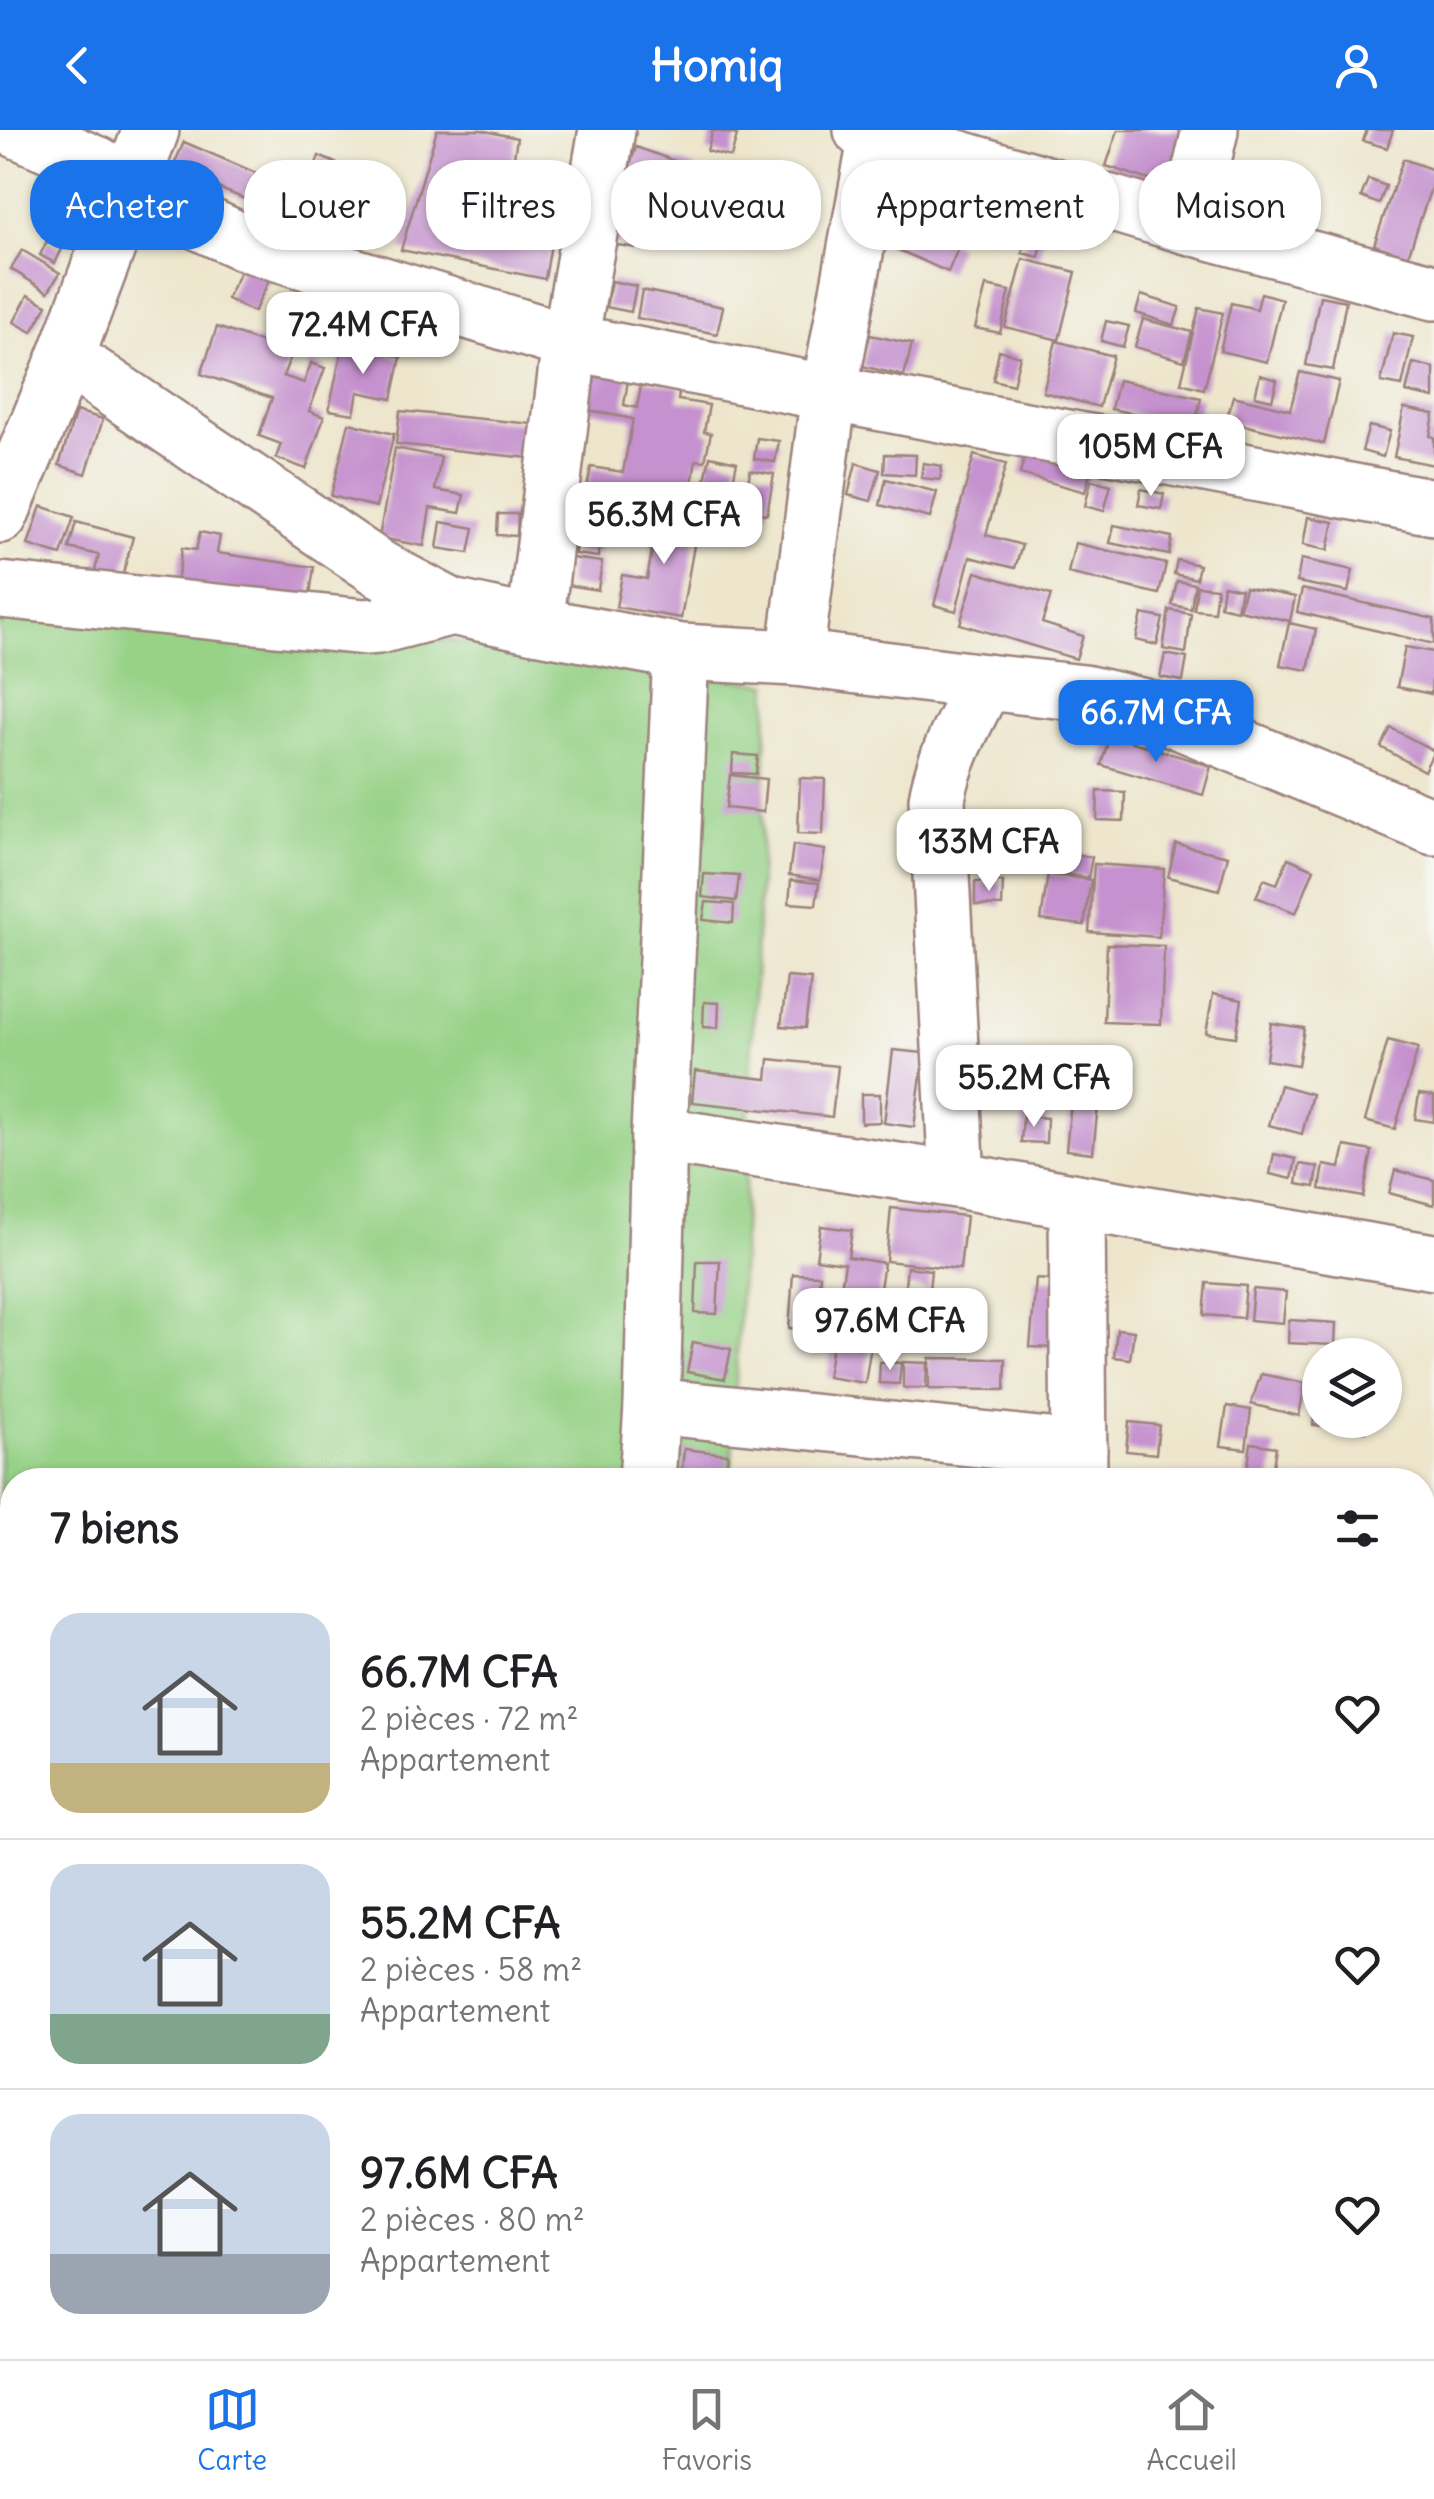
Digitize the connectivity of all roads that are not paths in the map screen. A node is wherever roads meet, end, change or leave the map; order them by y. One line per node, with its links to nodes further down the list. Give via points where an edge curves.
1 (17, 130): 6 (street)
2 (152, 130): 7 (street)
3 (607, 130): 14 (street)
4 (1210, 130): 8 (street)
5 (872, 131): 9 (street); 16 (street)
6 (87, 160)
7 (140, 160)
8 (1203, 160)
9 (1139, 211)
10 (224, 234): 14 (street)
11 (106, 250): 15 (street)
12 (1277, 250): 13 (street)
13 (1434, 292)
14 (570, 342): 16 (street); 21 (street)
15 (66, 358): 18 (street); 20 (street, via 380,569)
16 (829, 393): 17 (street); 23 (street)
17 (1434, 507)
18 (0, 515)
19 (0, 590): 20 (street, via 365,628)
20 (452, 607): 21 (street)
21 (536, 625): 22 (street)
22 (681, 652): 23 (street); 26 (street)
23 (795, 658): 24 (street)
24 (985, 682): 25 (street, via 1084,693 1145,708); 27 (street, via 947,758 936,799)
25 (1434, 827)
26 (659, 1136): 27 (street); 30 (street)
27 (957, 1180): 28 (street)
28 (1077, 1202): 29 (street); 31 (street)
29 (1434, 1262)
30 (652, 1406): 31 (street); 32 (street)
31 (1079, 1465)
32 (649, 1468)

